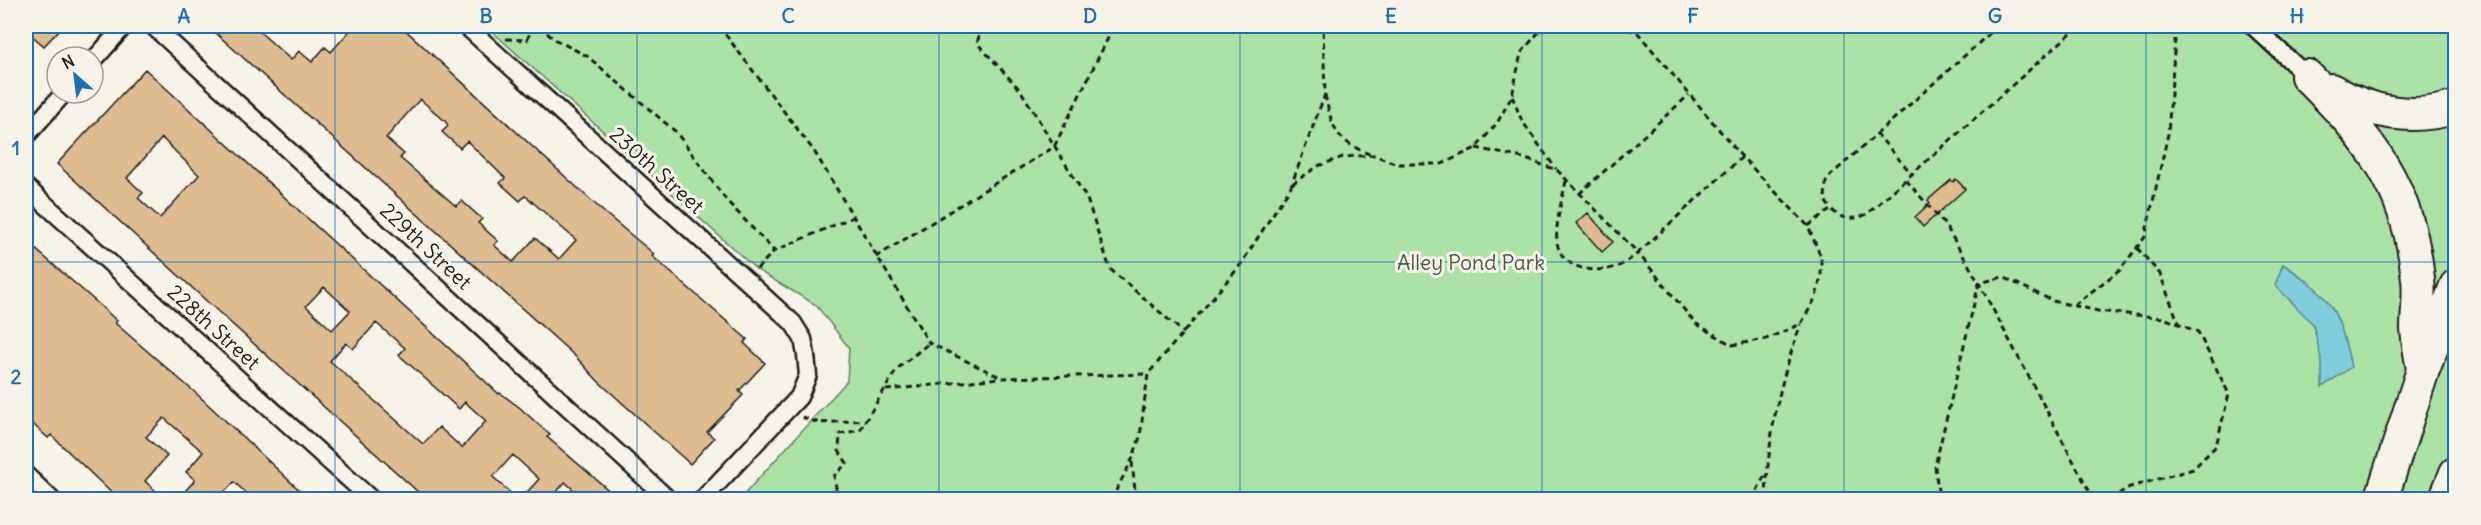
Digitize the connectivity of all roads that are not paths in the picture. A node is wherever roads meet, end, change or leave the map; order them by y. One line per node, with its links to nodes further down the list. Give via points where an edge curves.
1 (124, 26): 5 (street)
2 (153, 26): 17 (street, 229th Street)
3 (466, 26): 18 (street, 230th Street, via 793,323 803,339 808,375 799,397)
4 (2253, 26): 6 (street)
5 (105, 47)
6 (2307, 76): 8 (highway, via 2354,104 2398,115 2437,113); 12 (highway, via 2349,118 2396,187 2412,232 2419,281 2417,331)
7 (53, 105): 9 (street)
8 (2456, 107)
9 (26, 136)
10 (26, 187): 16 (street, 228th Street)
11 (2456, 286): 12 (highway)
12 (2423, 370): 19 (highway)
13 (2456, 473): 20 (highway)
14 (26, 475): 15 (street)
15 (52, 500)
16 (372, 500)
17 (669, 500)
18 (702, 500)
19 (2383, 500)
20 (2445, 500)

